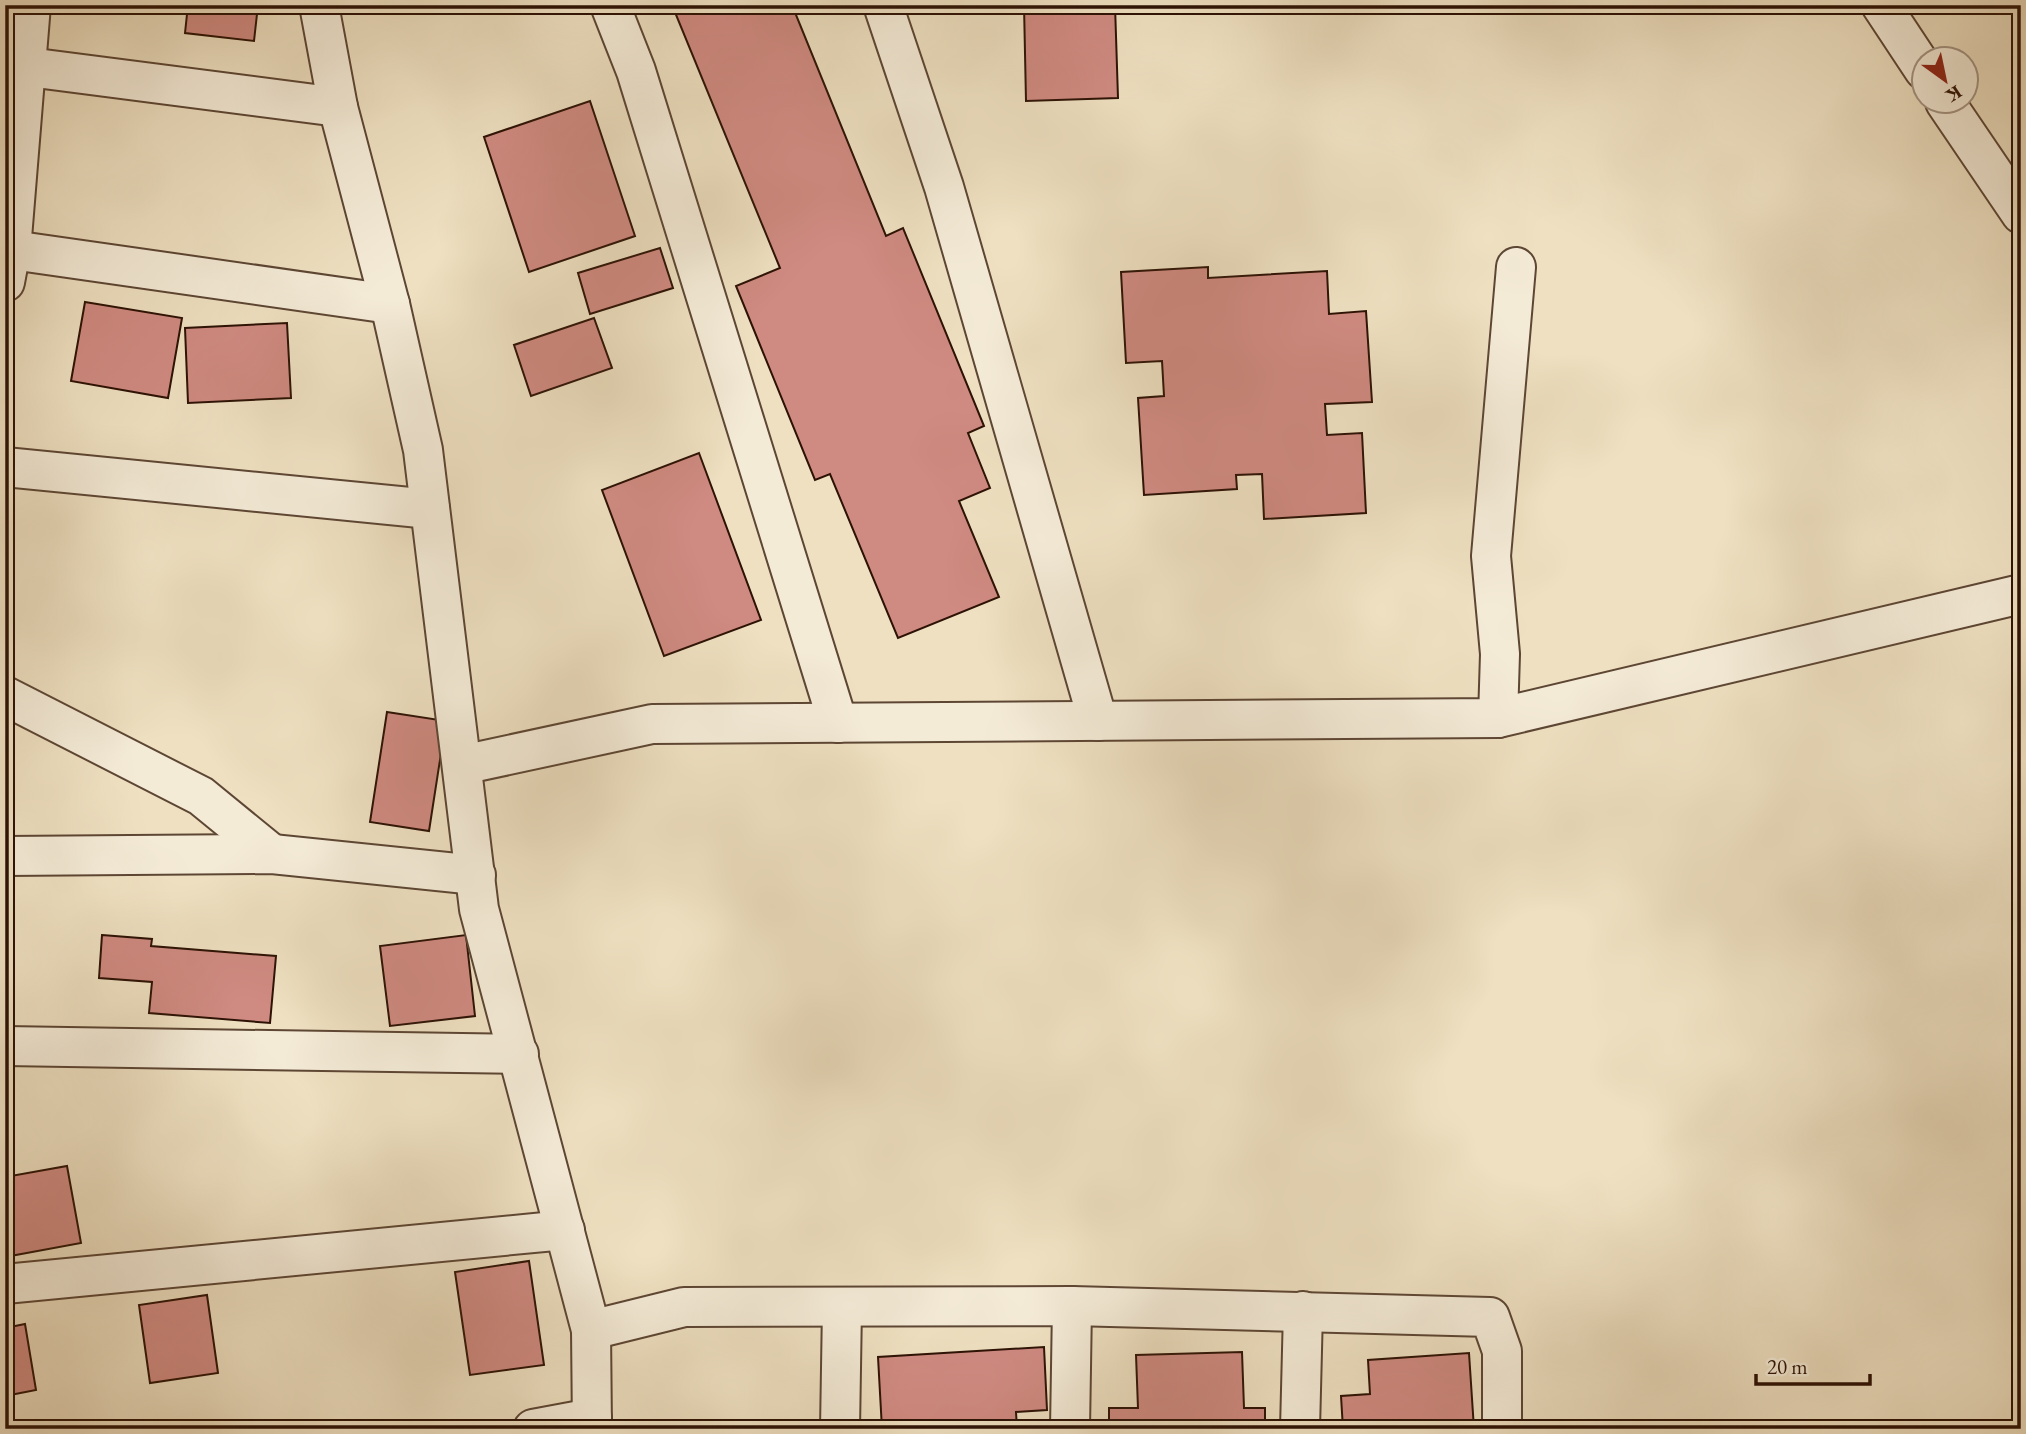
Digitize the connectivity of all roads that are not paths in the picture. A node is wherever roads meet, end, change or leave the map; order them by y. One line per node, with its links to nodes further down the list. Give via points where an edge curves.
1 (31, 5): 7 (street)
2 (319, 5): 8 (street)
3 (610, 5): 20 (street, via 636,71)
4 (883, 5): 19 (street, via 944,187)
5 (1881, 5): 6 (street)
6 (1910, 49)
7 (15, 66): 8 (street); 11 (street)
8 (338, 107): 13 (street)
9 (1954, 116): 10 (street)
10 (2021, 214)
11 (7, 260): 13 (street)
12 (1516, 267): 18 (street, via 1492,556 1500,653)
13 (390, 304): 15 (street, via 423,450)
14 (5, 467): 15 (street)
15 (430, 509): 21 (street)
16 (2021, 594): 18 (street)
17 (5, 696): 22 (street, via 201,796)
18 (1497, 718): 19 (street)
19 (1098, 721): 20 (street)
20 (838, 723): 21 (street, via 652,724)
21 (462, 765): 24 (street)
22 (272, 854): 23 (street); 24 (street)
23 (5, 856)
24 (475, 875): 26 (street, via 479,909)
25 (5, 1046): 26 (street)
26 (519, 1055): 27 (street)
27 (565, 1230): 28 (street); 32 (street)
28 (5, 1284)
29 (1072, 1306): 30 (street); 31 (street); 36 (street)
30 (842, 1307): 32 (street, via 684,1307); 35 (street)
31 (1303, 1311): 37 (street); 38 (street, via 1490,1317 1502,1351)
32 (591, 1330): 33 (street)
33 (592, 1423): 34 (street)
34 (533, 1429)
35 (840, 1429)
36 (1070, 1429)
37 (1300, 1429)
38 (1502, 1429)

